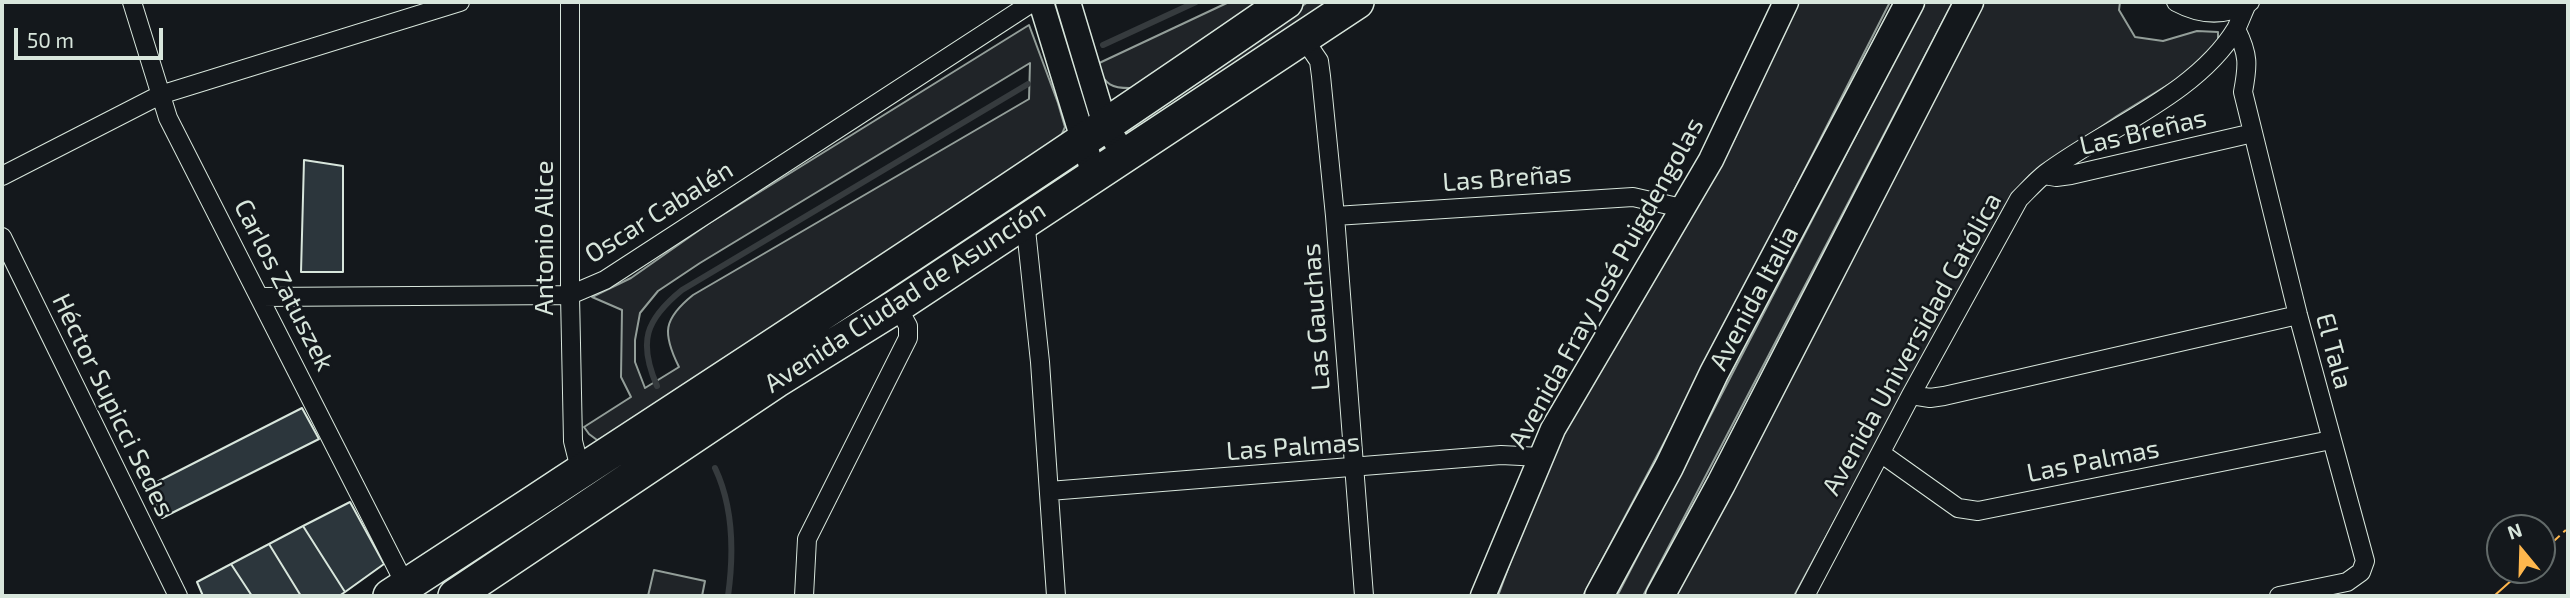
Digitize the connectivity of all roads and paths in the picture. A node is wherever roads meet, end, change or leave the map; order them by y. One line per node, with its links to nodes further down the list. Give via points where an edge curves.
1 (132, 2): 16 (street, Carlos Zatuszek)
2 (460, 2): 16 (street)
3 (570, 2): 27 (street, Antonio Alice)
4 (1033, 2): 27 (street, Oscar Cabalén, via 606,280)
5 (1041, 2): 17 (street)
6 (1068, 2): 17 (street)
7 (1286, 2): 17 (highway, Avenida Ciudad de Asunción)
8 (1357, 2): 15 (highway, Avenida Ciudad de Asunción)
9 (1786, 2): 23 (street, Avenida Fray José Puigdengolas, via 1731,122)
10 (1910, 2): 45 (main road, Avenida Italia)
11 (1969, 2): 46 (main road, Avenida Italia)
12 (2176, 2): 13 (street, Avenida Universidad Católica, via 2209,13)
13 (2248, 3): 14 (street, Avenida Universidad Católica)
14 (2236, 29): 18 (street, El Tala, via 2246,48 2243,92); 21 (street, Avenida Universidad Católica, via 2190,80)
15 (1304, 39): 19 (highway, Avenida Ciudad de Asunción); 24 (street, Las Gauchas, via 1319,61)
16 (160, 95): 22 (street); 28 (street, Carlos Zatuszek)
17 (1095, 132): 19 (street); 20 (street); 36 (highway, Avenida Ciudad de Asunción)
18 (2253, 133): 21 (street, Las Breñas, via 2071,175); 30 (street, El Tala)
19 (1124, 154): 20 (highway, Avenida Ciudad de Asunción)
20 (1094, 175): 25 (highway, Avenida Ciudad de Asunción)
21 (2044, 175): 31 (street, Avenida Universidad Católica, via 2019,199)
22 (2, 176)
23 (1682, 208): 24 (street, Las Breñas, via 1633,197); 34 (street, Avenida Fray José Puigdengolas)
24 (1335, 216): 35 (street, Las Gauchas)
25 (1025, 220): 29 (highway, Avenida Ciudad de Asunción); 37 (street)
26 (2, 237): 40 (street, Héctor Supicci Sedes)
27 (570, 295): 28 (street, Oscar Cabalén); 36 (street, Antonio Alice, via 573,441)
28 (261, 297): 38 (street, Carlos Zatuszek)
29 (897, 306): 39 (highway, Avenida Ciudad de Asunción, via 776,381); 41 (street, via 908,326 908,338 807,539)
30 (2298, 315): 31 (street, via 1944,396); 32 (street, El Tala)
31 (1911, 396): 33 (street, Avenida Universidad Católica)
32 (2331, 440): 33 (street, Las Palmas, via 1978,511 1958,508); 48 (street, El Tala, via 2365,561 2361,572 2347,582)
33 (1882, 454): 47 (street, Avenida Universidad Católica)
34 (1541, 457): 35 (street, Las Palmas, via 1501,455); 44 (street, Avenida Fray José Puigdengolas)
35 (1354, 468): 37 (street, Las Palmas); 43 (street, Las Gauchas)
36 (581, 473): 38 (highway, Avenida Ciudad de Asunción)
37 (1049, 491): 42 (street)
38 (398, 591)
39 (464, 593)
40 (178, 596)
41 (804, 596)
42 (1056, 596)
43 (1364, 596)
44 (1483, 596)
45 (1600, 596)
46 (1660, 596)
47 (1805, 596)
48 (2279, 596)

